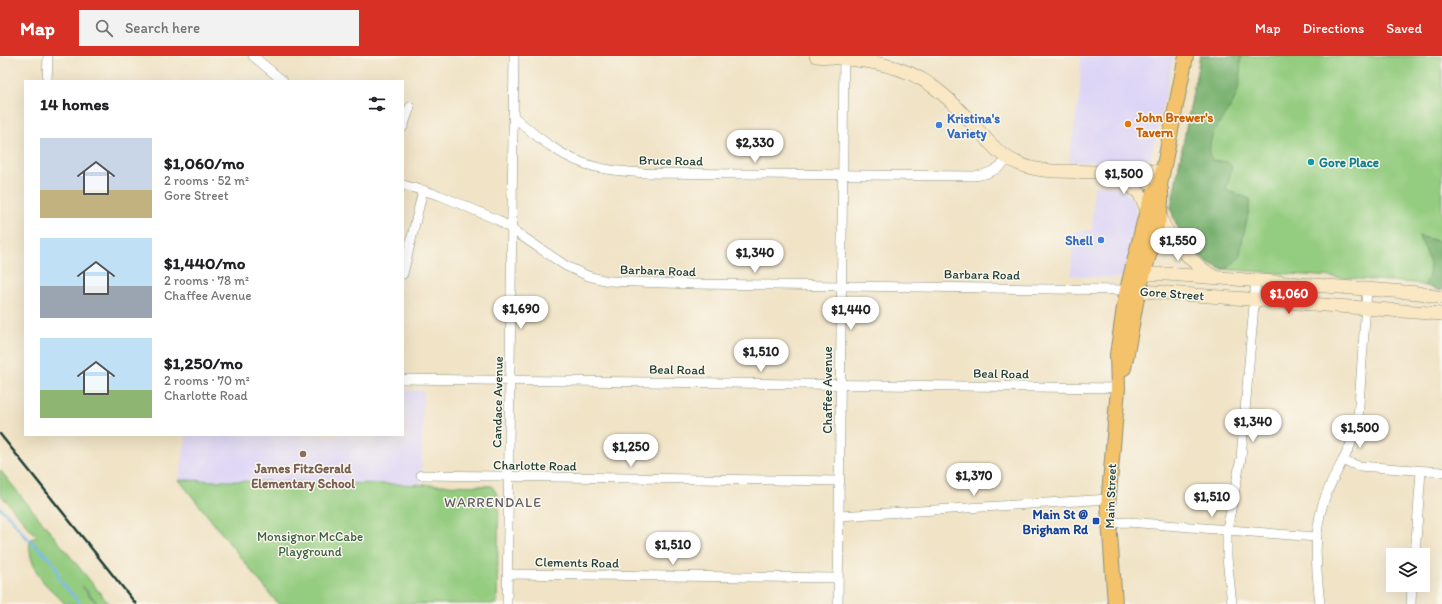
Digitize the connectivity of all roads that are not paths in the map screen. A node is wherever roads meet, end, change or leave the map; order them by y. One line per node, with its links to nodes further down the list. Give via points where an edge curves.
1 (48, 56): 7 (street)
2 (253, 56): 8 (street)
3 (514, 56): 10 (street, Candace Avenue)
4 (816, 56): 6 (street)
5 (1186, 56): 15 (main road, Main Street)
6 (844, 57): 12 (street, via 902,69 922,79 954,104); 14 (street, Chaffee Avenue)
7 (47, 80)
8 (282, 80)
9 (410, 107): 11 (street)
10 (513, 116): 14 (street, Bruce Road, via 532,132 577,161 613,171); 19 (street, Candace Avenue)
11 (404, 124)
12 (1008, 159): 13 (street, via 1035,170); 14 (street, Bruce Road, via 997,170 982,175)
13 (1112, 173): 15 (street); 18 (street, via 1136,190)
14 (842, 175): 24 (street, Chaffee Avenue)
15 (1161, 179): 18 (main road, Main Street, via 1154,192)
16 (404, 185): 17 (street, Barbara Road)
17 (423, 190): 19 (street, Barbara Road, via 491,217); 20 (street)
18 (1153, 212): 21 (main road, Main Street); 22 (street, via 1200,268); 26 (main road, Main Street)
19 (511, 228): 24 (street, Barbara Road, via 566,266 601,280 630,283); 32 (street, Candace Avenue)
20 (404, 270)
21 (1143, 276): 22 (street, Gore Street, via 1161,274); 26 (main road, Main Street)
22 (1216, 278): 23 (street, Gore Street)
23 (1256, 281): 25 (street, Gore Street); 28 (street)
24 (841, 285): 26 (street, Barbara Road); 33 (street, Chaffee Avenue)
25 (1367, 289): 27 (street, Gore Street, via 1427,294); 29 (street)
26 (1133, 290): 28 (street, Gore Street); 34 (main road, Main Street, via 1128,348)
27 (1442, 298)
28 (1254, 299): 29 (street, Gore Street); 44 (street, via 1241,458)
29 (1366, 308): 30 (street, Gore Street); 35 (street, via 1356,427)
30 (1442, 314)
31 (404, 379): 32 (street, Beal Road)
32 (510, 380): 33 (street, Beal Road); 39 (street, Candace Avenue)
33 (840, 384): 34 (street, Beal Road); 40 (street, Chaffee Avenue)
34 (1118, 388): 41 (main road, Main Street)
35 (1343, 461): 36 (street, via 1359,466); 45 (street, via 1326,496)
36 (1421, 471): 37 (street); 46 (street)
37 (1442, 472)
38 (421, 475): 39 (street, Charlotte Road)
39 (509, 478): 40 (street, Charlotte Road); 47 (street, Candace Avenue)
40 (840, 481): 42 (street, Chaffee Avenue)
41 (1109, 499): 42 (street); 43 (main road, Main Street)
42 (839, 516): 48 (street, Chaffee Avenue)
43 (1108, 523): 44 (street, via 1128,522); 52 (main road, Main Street)
44 (1227, 530): 45 (street); 53 (street)
45 (1316, 537): 54 (street)
46 (1416, 548)
47 (508, 574): 48 (street, Clements Road); 50 (street, Candace Avenue)
48 (838, 578): 51 (street, Chaffee Avenue)
49 (1412, 592): 55 (street)
50 (507, 604)
51 (838, 604)
52 (1115, 604)
53 (1232, 604)
54 (1320, 604)
55 (1411, 604)

